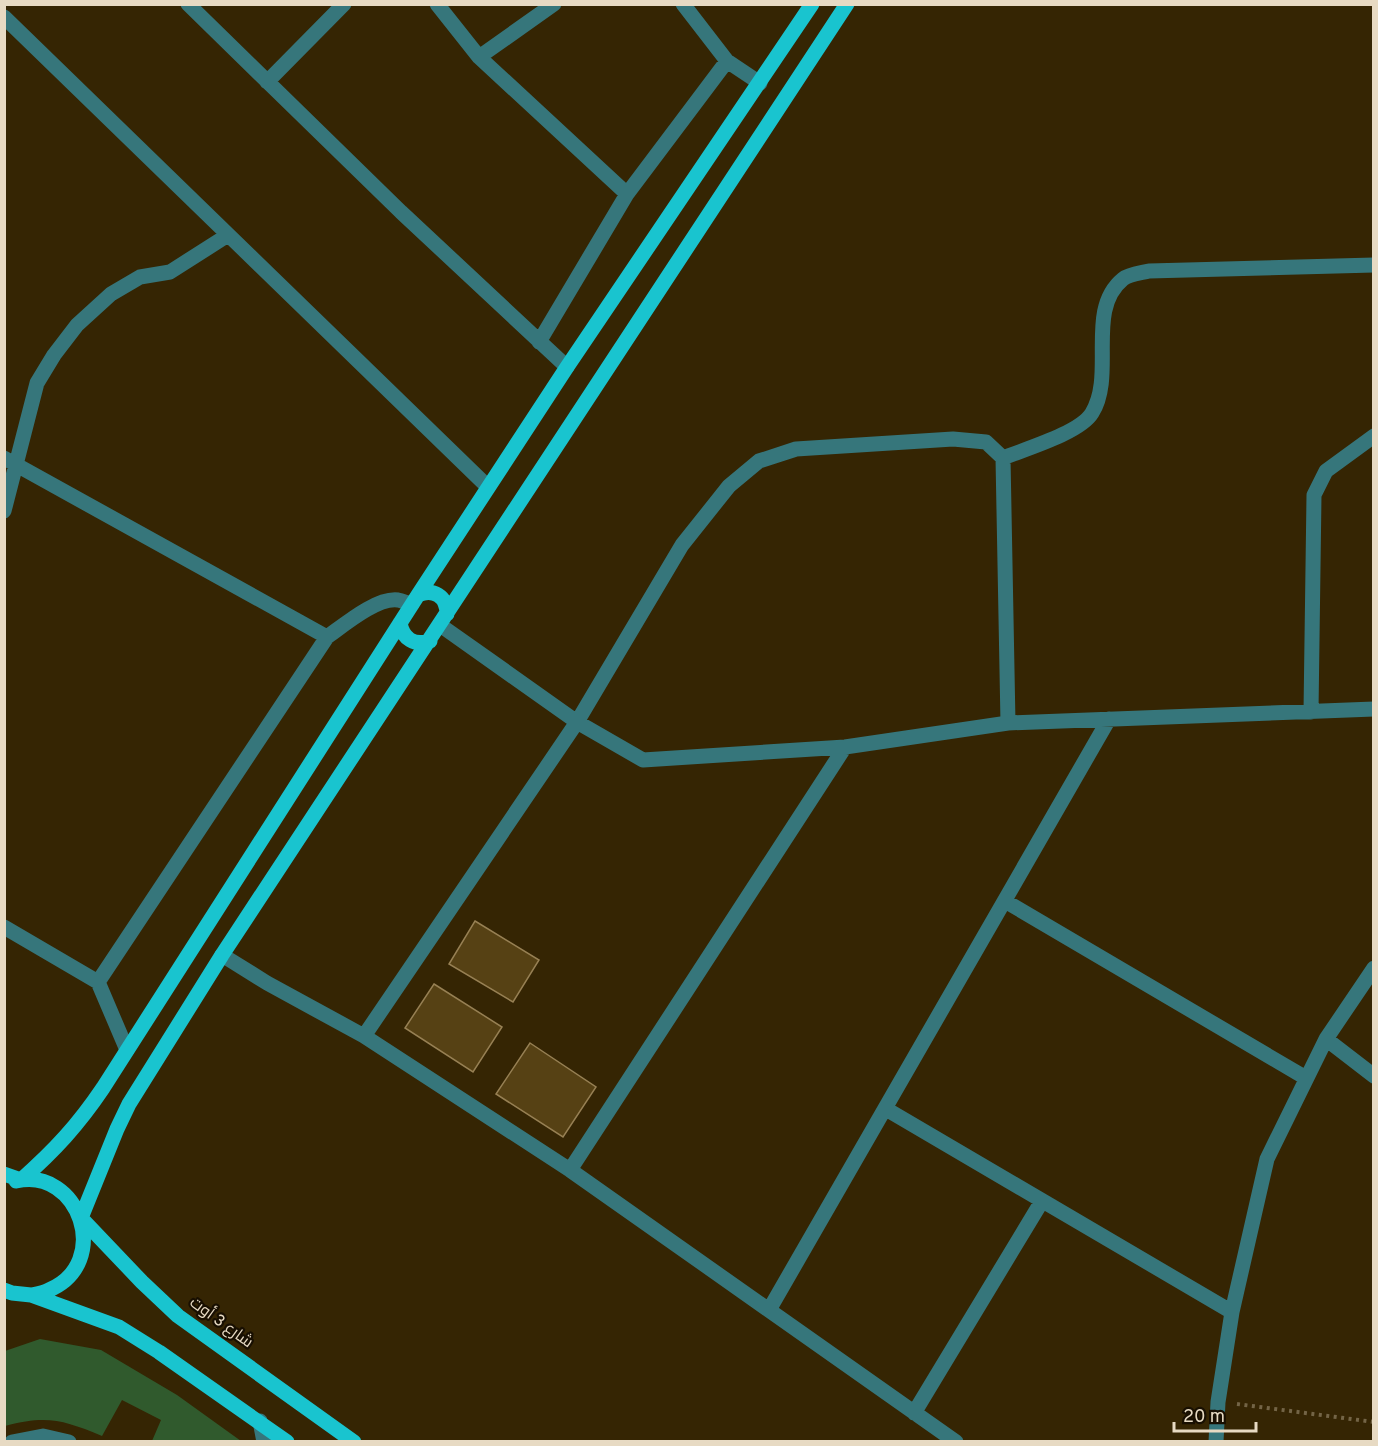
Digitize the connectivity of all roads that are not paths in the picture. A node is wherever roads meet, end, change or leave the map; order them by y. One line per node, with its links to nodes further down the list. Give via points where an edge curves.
1 (188, 4): 11 (street)
2 (344, 4): 11 (street)
3 (437, 4): 9 (street)
4 (554, 4): 9 (street)
5 (683, 4): 10 (street)
6 (812, 4): 12 (main road)
7 (847, 4): 24 (main road)
8 (4, 17): 14 (street)
9 (479, 57): 13 (street)
10 (727, 62): 12 (street); 13 (street)
11 (267, 82): 16 (street)
12 (760, 83): 17 (main road)
13 (627, 194): 16 (street)
14 (228, 235): 20 (street, via 170,272 140,277 111,294 77,325 37,382); 21 (street)
15 (1374, 265): 19 (street, via 1149,271 1125,277 1108,294 1101,388 1092,414 1074,429)
16 (539, 342): 17 (street)
17 (567, 367): 21 (main road)
18 (1374, 436): 29 (street, via 1326,471 1314,495)
19 (1003, 458): 31 (street, via 986,442 953,439 796,449 759,461 729,486 682,545); 32 (street)
20 (10, 461): 22 (street); 26 (street)
21 (488, 487): 23 (main road)
22 (4, 511)
23 (415, 600): 24 (main road, via 431,592 438,594 447,606); 25 (main road); 26 (street, via 381,602)
24 (444, 619): 27 (main road); 31 (street)
25 (399, 623): 27 (main road, via 410,640); 41 (main road)
26 (327, 637): 38 (street)
27 (429, 641): 36 (main road)
28 (1374, 709): 29 (street)
29 (1311, 712): 30 (street)
30 (1109, 719): 32 (street); 34 (street)
31 (577, 722): 33 (street, via 643,760); 39 (street)
32 (1008, 723): 33 (street)
33 (845, 747): 45 (street)
34 (1005, 901): 43 (street); 44 (street)
35 (4, 927): 38 (street)
36 (222, 955): 39 (street); 50 (main road, via 129,1104)
37 (1374, 968): 40 (street)
38 (98, 982): 41 (street)
39 (364, 1036): 45 (street)
40 (1326, 1039): 42 (street); 43 (street)
41 (127, 1050): 47 (main road, via 77,1125 52,1154)
42 (1374, 1076)
43 (1306, 1078): 55 (street, via 1267,1159)
44 (886, 1109): 49 (street); 54 (street)
45 (570, 1170): 54 (street)
46 (4, 1174): 47 (main road)
47 (21, 1180): 48 (main road); 50 (main road, شارع 3 أوت, via 40,1181 57,1189 71,1201)
48 (4, 1184)
49 (1042, 1201): 55 (street); 56 (street)
50 (81, 1218): 52 (main road, via 82,1252 75,1268 64,1282 49,1291); 62 (main road, شارع 3 أوت, via 178,1316)
51 (4, 1290): 52 (main road)
52 (26, 1294): 53 (main road); 57 (main road, via 119,1327)
53 (4, 1298)
54 (769, 1310): 56 (street)
55 (1232, 1312): 64 (street)
56 (914, 1413): 63 (street)
57 (260, 1421): 60 (street); 61 (main road)
58 (12, 1442): 59 (street, via 43,1436)
59 (69, 1442)
60 (264, 1442)
61 (287, 1442)
62 (354, 1442)
63 (956, 1442)
64 (1216, 1442)

